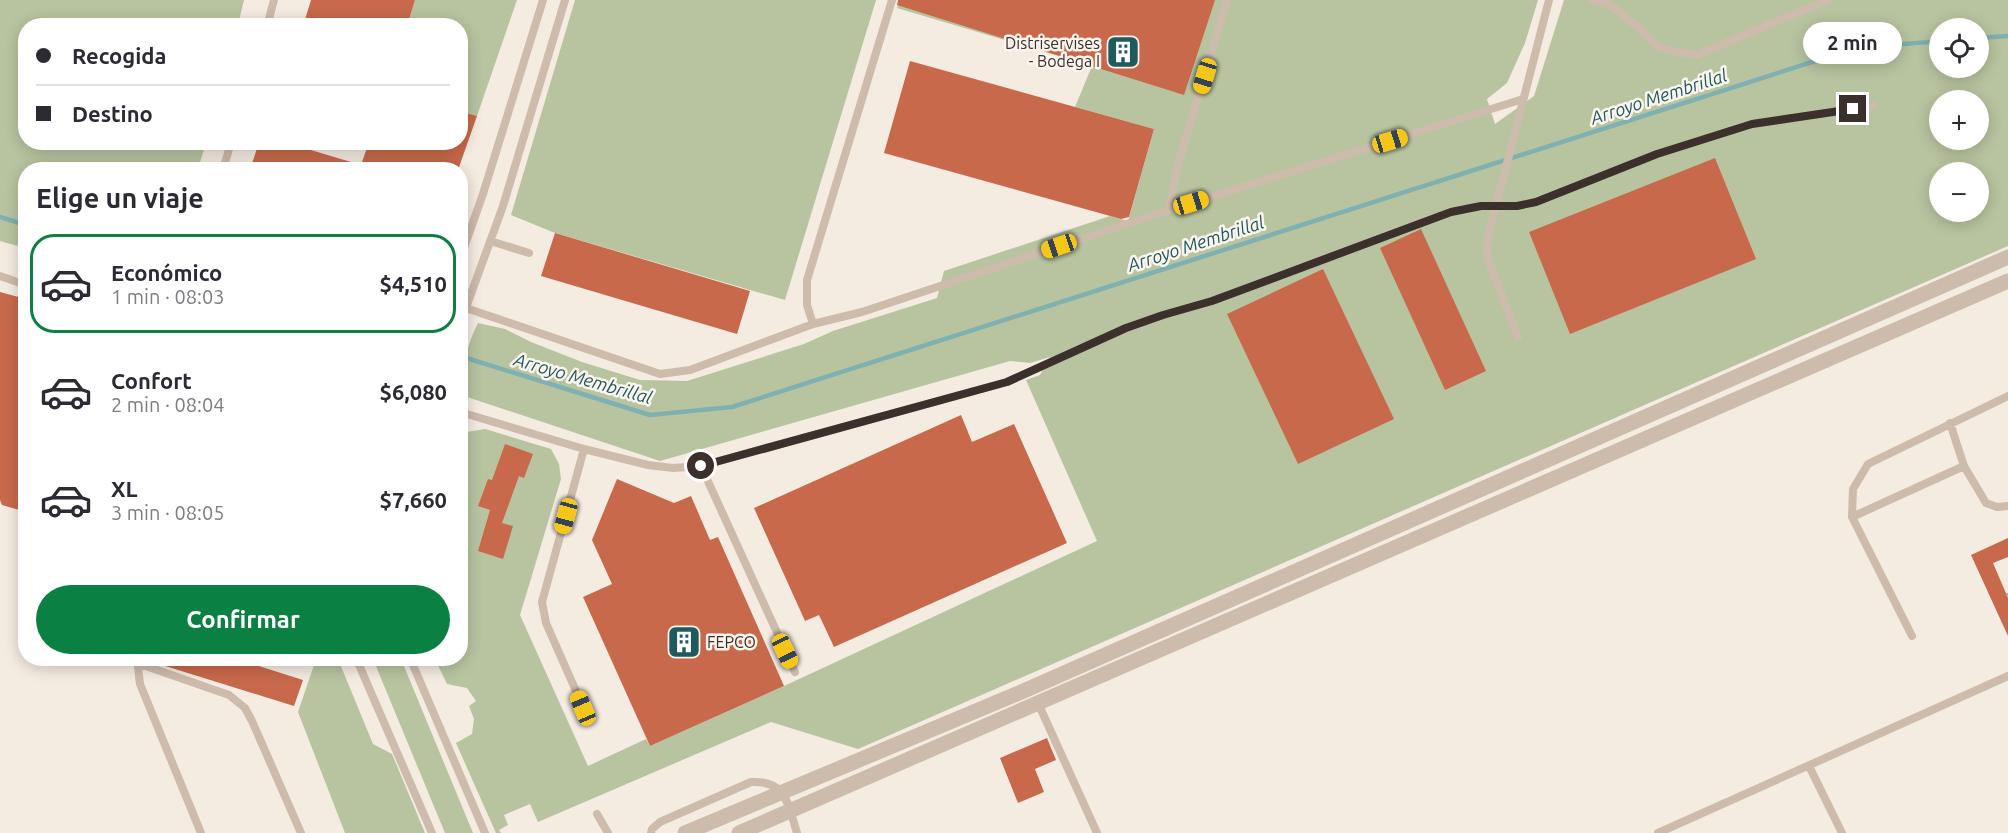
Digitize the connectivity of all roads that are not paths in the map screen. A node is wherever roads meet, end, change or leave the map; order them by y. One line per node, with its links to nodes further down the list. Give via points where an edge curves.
1 (274, 0): 9 (lane)
2 (543, 0): 14 (lane)
3 (565, 0): 15 (lane)
4 (892, 0): 23 (lane, via 807,280 807,305)
5 (1227, 0): 13 (lane)
6 (1549, 0): 10 (lane)
7 (1593, 0): 8 (lane, via 1610,5 1657,46 1697,55)
8 (1828, 0)
9 (269, 18)
10 (1522, 99): 12 (lane); 13 (lane)
11 (1873, 106): 12 (lane, via 1752,124 1657,154 1536,202)
12 (1495, 207): 24 (lane, via 1487,257); 29 (lane, via 1451,212 1212,301 1126,328 1007,382)
13 (1169, 210): 23 (lane, via 862,312)
14 (468, 236)
15 (490, 241): 16 (lane); 21 (lane)
16 (529, 253)
17 (2008, 257): 33 (street)
18 (0, 276): 20 (lane)
19 (2008, 281): 34 (street)
20 (18, 282)
21 (468, 294)
22 (468, 308): 23 (lane, via 660,374 690,370)
23 (813, 324)
24 (1518, 337)
25 (2008, 396): 27 (lane)
26 (468, 414): 28 (lane)
27 (1950, 423): 30 (lane); 32 (lane, via 1868,464 1853,489)
28 (585, 449): 29 (lane, via 648,465); 43 (lane, via 542,602 546,623)
29 (701, 466): 40 (lane)
30 (1964, 466): 31 (lane, via 1986,503); 32 (lane)
31 (2008, 506)
32 (1852, 517): 35 (lane)
33 (1379, 534): 34 (street); 45 (street)
34 (1387, 551): 42 (street)
35 (1912, 636)
36 (138, 666): 48 (lane, via 140,684)
37 (151, 666): 49 (lane, via 229,695 244,708)
38 (359, 666): 50 (lane)
39 (413, 666): 51 (lane)
40 (795, 672)
41 (2008, 676): 44 (lane)
42 (1038, 703): 46 (street); 57 (lane)
43 (583, 708)
44 (1809, 766): 58 (lane); 59 (lane)
45 (783, 793): 46 (lane); 53 (lane, via 765,781 751,782 660,822); 54 (street)
46 (789, 811): 55 (street); 56 (lane)
47 (597, 814): 52 (lane)
48 (201, 833)
49 (301, 833)
50 (432, 833)
51 (485, 833)
52 (608, 833)
53 (651, 833)
54 (685, 833)
55 (739, 833)
56 (797, 833)
57 (1097, 833)
58 (1658, 833)
59 (1842, 833)

